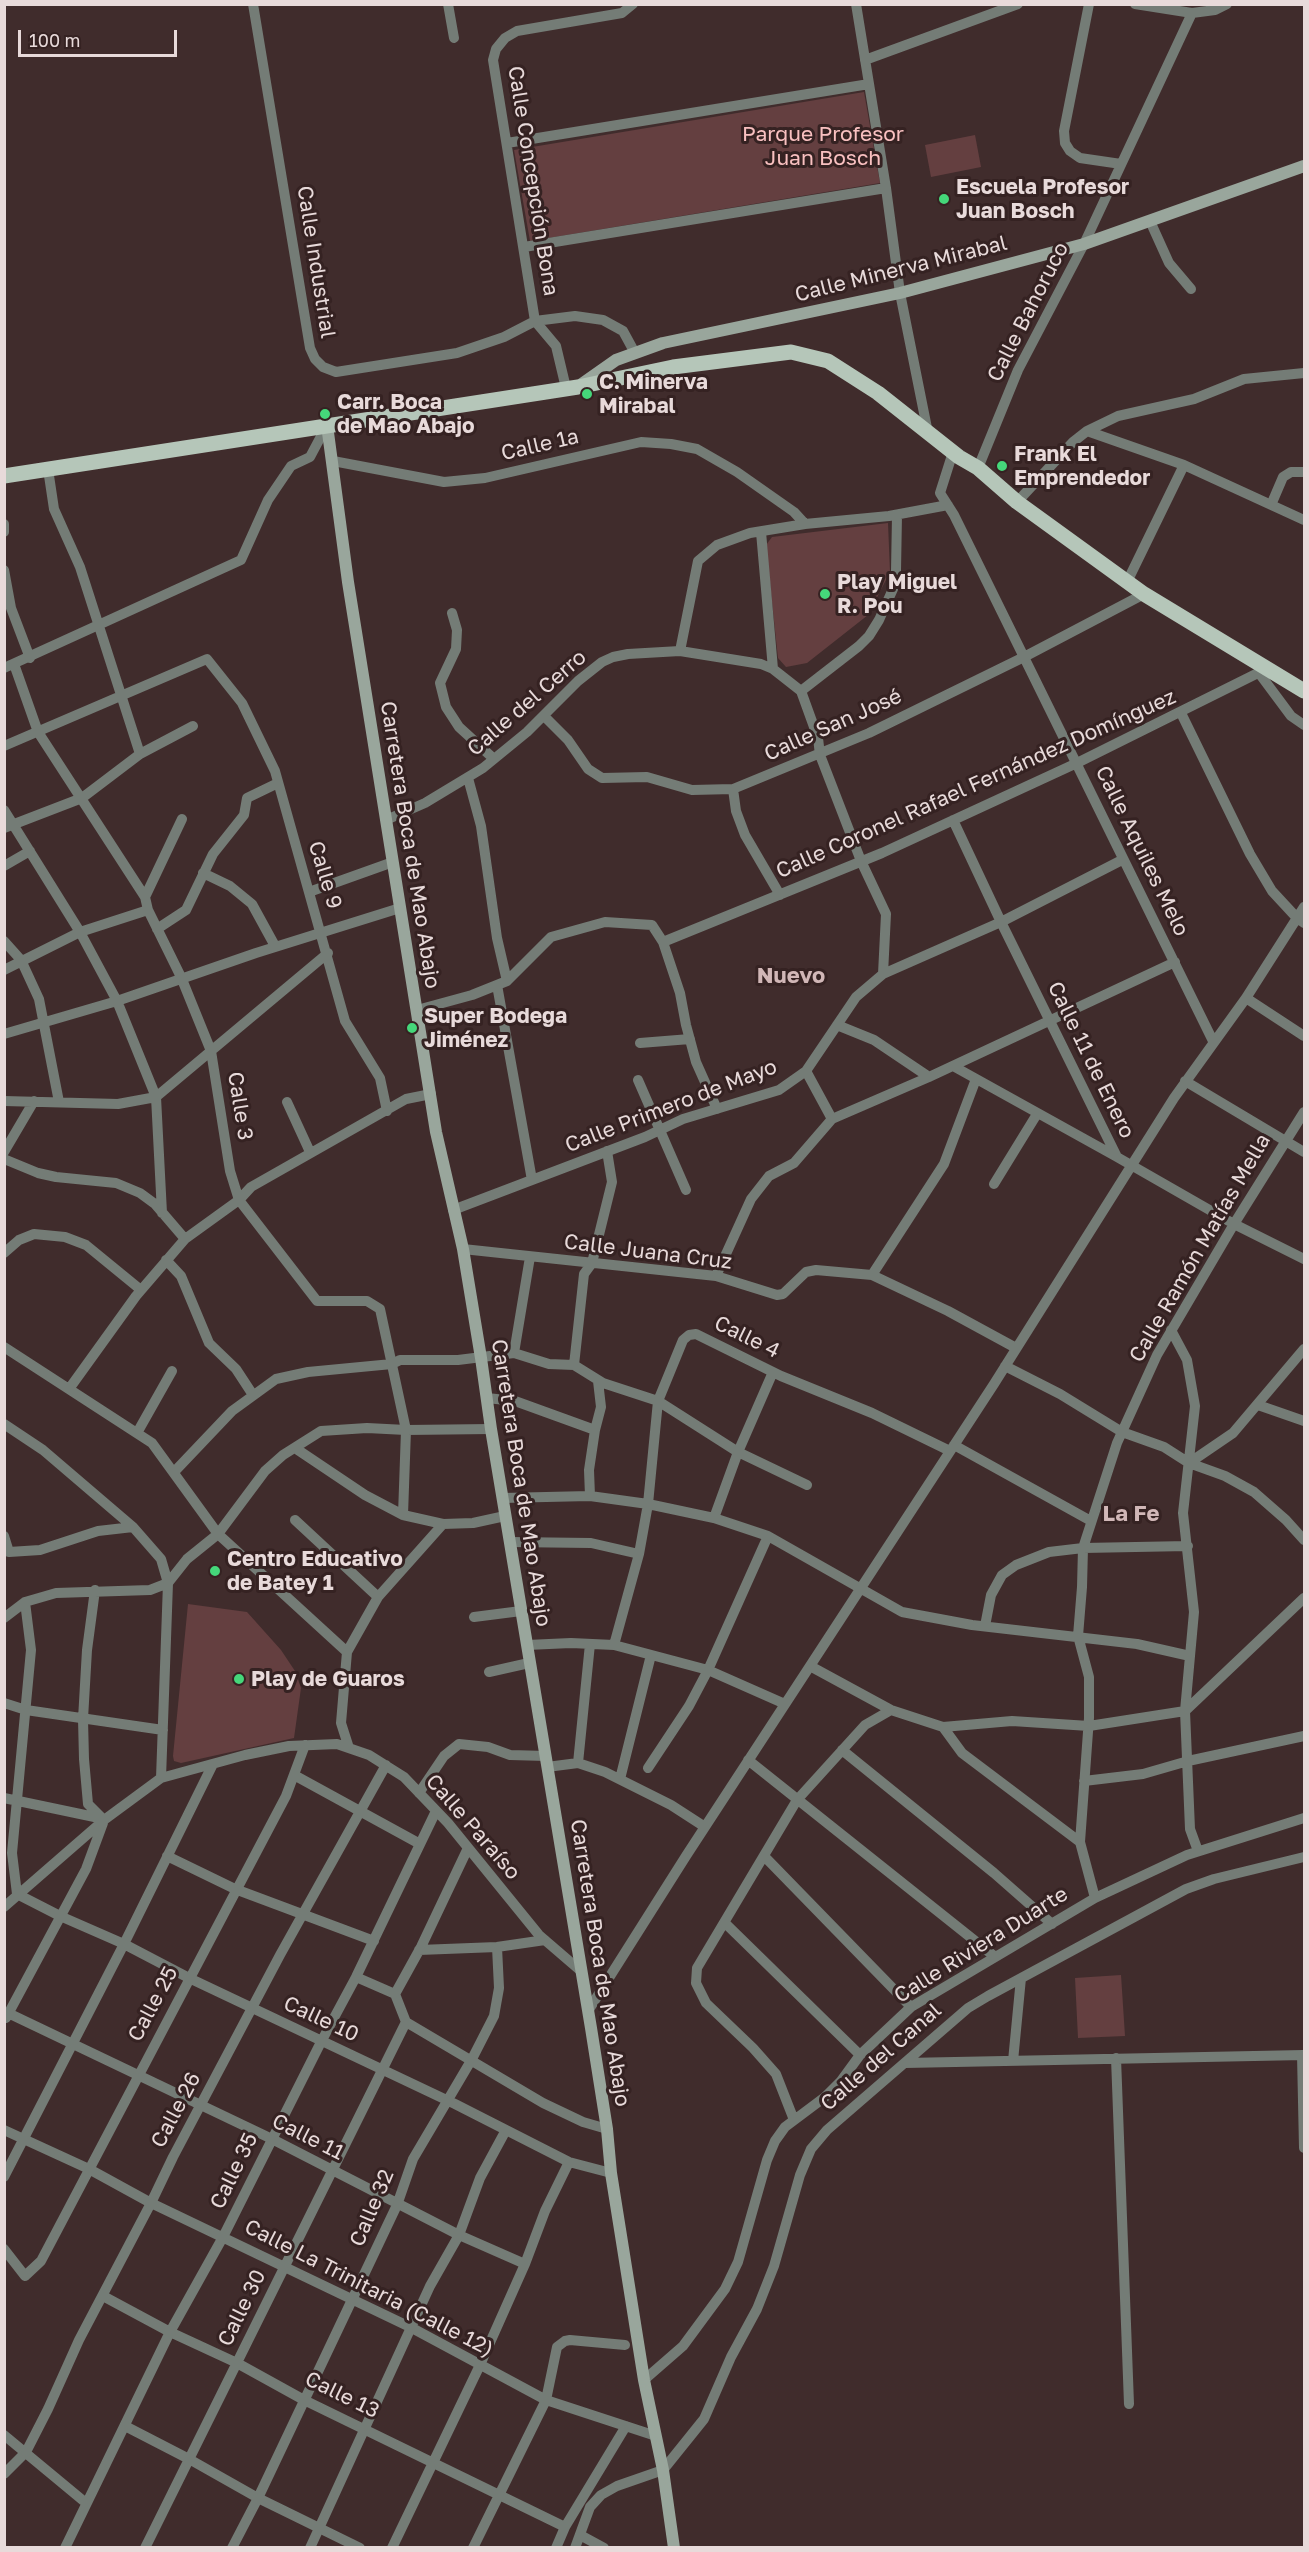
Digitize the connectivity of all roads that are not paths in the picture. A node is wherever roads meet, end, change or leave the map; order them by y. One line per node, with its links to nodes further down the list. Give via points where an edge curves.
1 (253, 4): 22 (street, Calle Industrial, via 310,348 315,359 336,372 457,353 504,337)
2 (448, 4): 10 (street)
3 (633, 4): 13 (street, Calle Concepción Bona, via 622,13 517,31 505,38 493,60)
4 (856, 4): 11 (street)
5 (1018, 4): 11 (street)
6 (1089, 4): 14 (street, via 1065,142 1080,158)
7 (1135, 4): 9 (street)
8 (1227, 4): 9 (street)
9 (1192, 13): 14 (street, Calle Bahoruco)
10 (454, 38)
11 (865, 60): 12 (street)
12 (869, 84): 13 (street); 16 (street)
13 (507, 143): 19 (street, Calle Concepción Bona)
14 (1121, 164): 18 (street, Calle Bahoruco)
15 (1305, 166): 17 (street, Calle Minerva Mirabal)
16 (886, 188): 19 (street); 21 (street)
17 (1150, 221): 18 (street, Calle Minerva Mirabal); 20 (street, via 1169,263)
18 (1084, 244): 21 (street, Calle Minerva Mirabal); 32 (street, Calle Bahoruco, via 1018,370)
19 (524, 247): 22 (street, Calle Concepción Bona)
20 (1191, 290)
21 (900, 293): 23 (street, Calle Minerva Mirabal, via 663,343); 28 (street)
22 (535, 321): 23 (street, Calle Industrial, via 576,316 603,320 623,331); 25 (street, Calle Concepción Bona, via 556,346)
23 (635, 353): 25 (street, Calle Minerva Mirabal, via 615,360)
24 (1305, 373): 27 (street, via 1244,379 1194,399 1118,416)
25 (572, 387): 26 (main road); 28 (main road, via 673,367 791,352 828,362 878,393)
26 (327, 425): 30 (street, Carretera Boca de Mao Abajo); 33 (main road); 50 (street, via 310,457 291,466 268,500 241,560)
27 (1087, 431): 31 (street); 36 (street)
28 (928, 433): 29 (main road)
29 (953, 452): 32 (main road); 38 (street, Calle Aquiles Melo, via 940,494)
30 (333, 461): 42 (street, Calle 1ª, via 444,482 485,478 641,442 671,444 697,449 737,472 794,512); 76 (street, Carretera Boca de Mao Abajo)
31 (1184, 465): 37 (street); 46 (street)
32 (978, 468): 36 (main road)
33 (48, 469): 35 (main road); 50 (street, via 54,509 80,567)
34 (1305, 472): 37 (street, via 1291,472 1283,477)
35 (4, 476)
36 (1017, 502): 46 (main road)
37 (1271, 504): 40 (street)
38 (948, 505): 39 (street); 52 (street, Calle Aquiles Melo)
39 (897, 515): 42 (street); 57 (street, via 893,589 879,620 860,646)
40 (1305, 520)
41 (4, 524): 43 (street)
42 (805, 525): 44 (street)
43 (4, 532)
44 (761, 532): 51 (street, via 717,545 698,561); 55 (street)
45 (4, 570): 48 (street)
46 (1127, 582): 47 (main road)
47 (1144, 594): 52 (street, Calle San José); 56 (main road)
48 (8, 609): 53 (street)
49 (452, 613): 68 (street, via 457,630 456,649 440,683 446,707 459,727)
50 (98, 626): 53 (street); 59 (street)
51 (680, 651): 55 (street, Calle del Cerro); 61 (street, Calle del Cerro, via 628,654 602,662)
52 (1024, 657): 67 (street, Calle San José); 69 (street, Calle Aquiles Melo)
53 (30, 658): 54 (street)
54 (9, 666): 64 (street, Calle 3)
55 (773, 669): 57 (street, Calle del Cerro)
56 (1264, 671): 58 (main road); 60 (street, Calle Coronel Rafael Fernández Domínguez); 62 (street, via 1291,716)
57 (801, 691): 67 (street)
58 (1305, 691)
59 (123, 697): 64 (street); 66 (street); 71 (street, Calle 9, via 207,659 242,703)
60 (1181, 712): 69 (street, Calle Coronel Rafael Fernández Domínguez); 91 (street, via 1250,854 1272,891)
61 (544, 716): 68 (street, Calle del Cerro); 72 (street, Calle San José, via 568,740 588,769 602,778 646,777 692,790)
62 (1305, 725)
63 (193, 726): 66 (street)
64 (38, 732): 65 (street); 73 (street, Calle 3)
65 (4, 746)
66 (140, 754): 73 (street)
67 (820, 754): 72 (street, Calle San José); 81 (street)
68 (494, 759): 70 (street, Calle del Cerro)
69 (1077, 763): 77 (street, Calle Coronel Rafael Fernández Domínguez); 80 (street, Calle Aquiles Melo)
70 (468, 778): 76 (street, Calle del Cerro); 105 (street, via 481,826)
71 (278, 783): 84 (street, via 247,798 244,815); 85 (street, Calle 9)
72 (733, 789): 86 (street, via 745,835)
73 (81, 798): 78 (street); 87 (street, Calle 3)
74 (4, 810): 78 (street)
75 (182, 819): 87 (street)
76 (386, 820): 82 (street, Carretera Boca de Mao Abajo)
77 (953, 820): 81 (street, Calle Coronel Rafael Fernández Domínguez); 92 (street, Calle 11 de Enero)
78 (9, 826): 79 (street)
79 (30, 851): 83 (street); 94 (street)
80 (1122, 860): 92 (street, Calle Primero de Mayo); 101 (street, Calle Aquiles Melo)
81 (861, 861): 86 (street, Calle Coronel Rafael Fernández Domínguez); 103 (street, via 886,914)
82 (393, 862): 85 (street); 89 (street, Carretera Boca de Mao Abajo)
83 (4, 866)
84 (203, 873): 93 (street, via 186,910); 98 (street, via 230,886 252,904)
85 (309, 892): 95 (street, Calle 9)
86 (780, 894): 97 (street, Calle Coronel Rafael Fernández Domínguez)
87 (145, 897): 90 (street, Calle 3)
88 (1305, 907): 91 (street)
89 (400, 908): 95 (street); 108 (street, Carretera Boca de Mao Abajo)
90 (147, 910): 93 (street, Calle 3); 94 (street)
91 (1301, 920): 106 (street)
92 (1001, 922): 103 (street, Calle Primero de Mayo); 109 (street, Calle 11 de Enero)
93 (157, 929): 104 (street, Calle 3)
94 (80, 932): 100 (street); 107 (street)
95 (322, 932): 98 (street); 99 (street, Calle 9)
96 (4, 941): 100 (street)
97 (663, 942): 105 (street, via 652,925 605,922 551,937); 114 (street)
98 (275, 946): 104 (street)
99 (328, 953): 117 (street); 131 (street, Calle 9, via 345,1021 380,1078)
100 (21, 960): 102 (street); 110 (street, via 39,999)
101 (1175, 962): 109 (street); 115 (street, Calle Aquiles Melo)
102 (4, 970)
103 (884, 974): 111 (street, Calle Primero de Mayo, via 856,997)
104 (181, 977): 107 (street); 117 (street, Calle 3)
105 (502, 983): 108 (street); 144 (street)
106 (1246, 998): 113 (street); 115 (street)
107 (117, 1001): 110 (street); 125 (street)
108 (417, 1010): 124 (street, Carretera Boca de Mao Abajo)
109 (1049, 1021): 118 (street); 141 (street, Calle 11 de Enero)
110 (42, 1022): 112 (street); 128 (street)
111 (837, 1025): 119 (street, Calle Primero de Mayo); 120 (street, via 874,1040)
112 (4, 1034)
113 (1305, 1036)
114 (690, 1038): 116 (street); 130 (street, via 699,1071)
115 (1213, 1041): 123 (street)
116 (640, 1043)
117 (211, 1051): 125 (street); 147 (street, Calle 3, via 230,1171)
118 (953, 1066): 120 (street); 121 (street)
119 (806, 1071): 130 (street, Calle Primero de Mayo, via 779,1090); 134 (street)
120 (929, 1077): 134 (street)
121 (976, 1079): 133 (street); 158 (street, via 944,1164)
122 (638, 1080): 135 (street)
123 (1185, 1081): 136 (street); 143 (street)
124 (431, 1094): 131 (street, via 406,1100); 148 (street, Carretera Boca de Mao Abajo)
125 (156, 1097): 128 (street, via 118,1104); 149 (street)
126 (4, 1101): 127 (street)
127 (34, 1101): 128 (street); 138 (street)
128 (59, 1102)
129 (287, 1102): 139 (street)
130 (717, 1109): 135 (street, Calle Primero de Mayo)
131 (387, 1111): 139 (street)
132 (1305, 1112): 136 (street, Calle Ramón Matías Mella)
133 (1037, 1114): 141 (street); 145 (street)
134 (832, 1119): 159 (street, via 794,1163 769,1176 751,1198)
135 (661, 1129): 137 (street, Calle Primero de Mayo); 146 (street)
136 (1286, 1140): 140 (street); 150 (street, Calle Ramón Matías Mella)
137 (608, 1151): 144 (street, Calle Primero de Mayo); 157 (street, via 612,1182)
138 (4, 1152)
139 (310, 1152): 147 (street, via 251,1187)
140 (1305, 1152)
141 (1117, 1157): 143 (street, Calle 11 de Enero)
142 (4, 1159): 149 (street, via 56,1178 116,1183 140,1192)
143 (1132, 1165): 150 (street, Calle 11 de Enero); 163 (street)
144 (532, 1180): 148 (street, Calle Primero de Mayo)
145 (994, 1184)
146 (686, 1190)
147 (239, 1200): 151 (street); 167 (street, Calle 3, via 317,1300 368,1301 380,1309)
148 (453, 1210): 152 (street, Carretera Boca de Mao Abajo)
149 (162, 1213): 151 (street)
150 (1234, 1224): 155 (street, Calle 11 de Enero); 161 (street, Calle Ramón Matías Mella)
151 (185, 1239): 156 (street)
152 (463, 1249): 154 (street, Calle Juana Cruz); 166 (street, Carretera Boca de Mao Abajo)
153 (4, 1253): 160 (street, via 34,1234 65,1237 86,1245)
154 (530, 1257): 157 (street, Calle Juana Cruz); 165 (street)
155 (1305, 1259)
156 (166, 1260): 160 (street); 174 (street, via 181,1276 209,1343 236,1369)
157 (592, 1263): 159 (street, Calle Juana Cruz); 168 (street, via 584,1274)
158 (872, 1275): 159 (street, Calle Juana Cruz, via 806,1272 777,1295); 163 (street, Calle Juana Cruz)
159 (716, 1276)
160 (141, 1290): 173 (street)
161 (1171, 1330): 183 (street, Calle Ramón Matías Mella); 188 (street, via 1187,1360 1195,1406)
162 (4, 1347): 173 (street)
163 (1016, 1348): 169 (street)
164 (1305, 1349): 177 (street)
165 (514, 1353): 166 (street); 168 (street, via 549,1364)
166 (481, 1358): 167 (street, via 400,1360); 175 (street, Carretera Boca de Mao Abajo)
167 (392, 1364): 174 (street, via 276,1379); 181 (street, Calle 3)
168 (574, 1365): 172 (street)
169 (1005, 1366): 183 (street); 186 (street)
170 (172, 1371): 184 (street)
171 (773, 1372): 176 (street, Calle 4, via 696,1334 689,1335 683,1340); 186 (street, Calle 4); 187 (street)
172 (598, 1381): 176 (street); 182 (street, via 601,1407)
173 (69, 1389): 184 (street)
174 (253, 1395): 189 (street, via 232,1411)
175 (486, 1398): 180 (street, Carretera Boca de Mao Abajo); 182 (street, via 515,1401)
176 (658, 1401): 187 (street); 193 (street, Calle 4)
177 (1258, 1404): 178 (street); 188 (street, via 1233,1433)
178 (1305, 1421)
179 (4, 1424): 200 (street, via 43,1450)
180 (491, 1429): 181 (street); 192 (street, Carretera Boca de Mao Abajo)
181 (406, 1430): 185 (street, via 321,1431); 194 (street, Calle 3)
182 (595, 1430): 191 (street)
183 (1122, 1432): 188 (street, via 1164,1447); 198 (street, Calle Ramón Matías Mella)
184 (137, 1433): 189 (street, via 160,1451)
185 (295, 1448): 194 (street, via 365,1495); 201 (street, via 265,1471)
186 (952, 1448): 198 (street, Calle 4); 210 (street)
187 (738, 1452): 190 (street); 196 (street)
188 (1189, 1463): 204 (street, via 1254,1492); 206 (street, via 1183,1513)
189 (175, 1472): 201 (street)
190 (807, 1485)
191 (590, 1496): 192 (street); 193 (street)
192 (502, 1498): 195 (street, Carretera Boca de Mao Abajo)
193 (648, 1504): 196 (street); 208 (street, Calle 4)
194 (403, 1515): 199 (street)
195 (505, 1516): 199 (street); 205 (street, Carretera Boca de Mao Abajo)
196 (714, 1518): 203 (street)
197 (295, 1520): 212 (street)
198 (1091, 1521): 207 (street, Calle Ramón Matías Mella)
199 (443, 1524): 212 (street)
200 (134, 1527): 202 (street, via 98,1531 40,1550 9,1552); 209 (street, via 161,1559)
201 (218, 1534): 209 (street, via 187,1559); 223 (street)
202 (4, 1536)
203 (768, 1536): 210 (street); 228 (street)
204 (1305, 1540)
205 (510, 1542): 208 (street, via 591,1543); 215 (street, Carretera Boca de Mao Abajo)
206 (1188, 1546): 207 (street); 225 (street, via 1194,1612)
207 (1083, 1548): 218 (street, via 1049,1552 1002,1575 991,1595); 219 (street, Calle Ramón Matías Mella)
208 (639, 1554): 222 (street, Calle 4)
209 (168, 1583): 211 (street, via 150,1590); 238 (street)
210 (860, 1588): 218 (street, via 902,1612); 227 (street)
211 (95, 1590): 214 (street, via 56,1593); 235 (street)
212 (378, 1597): 223 (street)
213 (1305, 1598): 234 (street)
214 (25, 1602): 217 (street); 232 (street, via 31,1650)
215 (521, 1611): 216 (street); 221 (street, Carretera Boca de Mao Abajo)
216 (474, 1617)
217 (4, 1618)
218 (985, 1626): 219 (street)
219 (1078, 1636): 225 (street); 236 (street, Calle Ramón Matías Mella, via 1089,1677)
220 (590, 1644): 221 (street); 222 (street); 246 (street)
221 (527, 1645): 226 (street, Carretera Boca de Mao Abajo)
222 (614, 1645): 224 (street)
223 (347, 1652): 241 (street, via 341,1723)
224 (651, 1655): 228 (street); 252 (street)
225 (1190, 1656): 234 (street)
226 (529, 1663): 229 (street); 245 (street, Carretera Boca de Mao Abajo)
227 (810, 1666): 231 (street); 233 (street)
228 (708, 1670): 231 (street); 249 (street)
229 (489, 1672)
230 (4, 1703): 232 (street)
231 (785, 1704): 243 (street)
232 (26, 1710): 235 (street); 257 (street)
233 (891, 1710): 237 (street); 242 (street, via 865,1725)
234 (1185, 1711): 236 (street); 244 (street)
235 (83, 1719): 238 (street); 261 (street, via 88,1803)
236 (1089, 1726): 237 (street, via 1012,1721); 253 (street, Calle Ramón Matías Mella)
237 (943, 1727): 263 (street, via 962,1753)
238 (163, 1730): 251 (street)
239 (1305, 1736): 244 (street)
240 (305, 1745): 241 (street, Calle Paraíso, via 337,1744); 247 (street, Calle Paraíso); 250 (street, Calle 25)
241 (349, 1748): 248 (street, Calle Paraíso)
242 (842, 1750): 256 (street); 277 (street)
243 (748, 1760): 256 (street); 262 (street)
244 (1188, 1761): 253 (street, via 1143,1774); 266 (street, via 1190,1829)
245 (546, 1762): 246 (street); 254 (street, via 459,1744 444,1756); 284 (street, Carretera Boca de Mao Abajo)
246 (578, 1763): 252 (street)
247 (213, 1764): 251 (street, Calle Paraíso); 267 (street)
248 (386, 1765): 254 (street, Calle Paraíso); 258 (street, Calle 26)
249 (648, 1768)
250 (294, 1775): 258 (street); 270 (street, Calle 25)
251 (161, 1778): 261 (street, Calle Paraíso)
252 (620, 1779): 262 (street)
253 (1084, 1781): 263 (street, Calle Ramón Matías Mella)
254 (419, 1792): 259 (street, Calle Paraíso)
255 (4, 1798): 257 (street)
256 (797, 1800): 268 (street); 283 (street)
257 (18, 1801): 261 (street); 271 (street, via 12,1853)
258 (360, 1810): 264 (street); 275 (street, Calle 26)
259 (436, 1811): 264 (street, Calle 35); 265 (street, Calle Paraíso)
260 (1305, 1818): 266 (street, Calle Riviera Duarte)
261 (104, 1820): 271 (street, Calle Paraíso); 274 (street, via 86,1869)
262 (705, 1827): 291 (street)
263 (1080, 1842): 272 (street, Calle Ramón Matías Mella)
264 (420, 1844): 279 (street, Calle 35)
265 (468, 1848): 278 (street, Calle Paraíso); 282 (street)
266 (1198, 1851): 272 (street, Calle Riviera Duarte)
267 (167, 1856): 270 (street); 280 (street)
268 (764, 1856): 276 (street); 289 (street)
269 (1305, 1857): 287 (street, Calle del Canal, via 1193,1887)
270 (235, 1890): 275 (street); 286 (street, Calle 25)
271 (17, 1894): 273 (street, Calle Paraíso); 274 (street, Calle 10)
272 (1095, 1898): 277 (street, Calle Riviera Duarte)
273 (4, 1906)
274 (60, 1916): 280 (street, Calle 10); 292 (street)
275 (302, 1916): 279 (street); 290 (street, Calle 26)
276 (725, 1923): 296 (street); 306 (street, via 697,1968 696,1983 706,2002 776,2074)
277 (1052, 1924): 283 (street, Calle Riviera Duarte)
278 (545, 1940): 281 (street); 284 (street, Calle Paraíso)
279 (374, 1941): 285 (street, Calle 35)
280 (124, 1944): 286 (street, Calle 10); 295 (street)
281 (497, 1947): 282 (street); 299 (street, Calle 32, via 499,1988 494,2016)
282 (419, 1950): 288 (street)
283 (994, 1956): 289 (street, Calle Riviera Duarte)
284 (582, 1972): 291 (street, Carretera Boca de Mao Abajo)
285 (356, 1977): 288 (street); 294 (street, Calle 35)
286 (189, 1978): 290 (street, Calle 10); 303 (street, Calle 25)
287 (1021, 1978): 300 (street); 301 (street, Calle del Canal, via 968,2008)
288 (395, 1994): 293 (street)
289 (911, 2007): 296 (street, Calle Riviera Duarte)
290 (252, 2008): 294 (street, Calle 10); 305 (street, Calle 26)
291 (588, 2011): 307 (street, Carretera Boca de Mao Abajo)
292 (6, 2016): 295 (street, Calle 11)
293 (406, 2022): 299 (street); 302 (street, Calle 30)
294 (321, 2042): 302 (street, Calle 10); 310 (street, Calle 35)
295 (73, 2045): 303 (street, Calle 11); 311 (street)
296 (860, 2055): 306 (street, Calle Riviera Duarte, via 825,2097)
297 (1303, 2055): 298 (street); 312 (street)
298 (1116, 2058): 300 (street); 335 (street)
299 (472, 2059): 304 (street, Calle 32); 307 (street, via 543,2103)
300 (1013, 2061): 301 (street)
301 (905, 2063): 344 (street, Calle del Canal, via 827,2130 811,2149 757,2309 704,2420)
302 (382, 2070): 304 (street, Calle 10); 315 (street, Calle 30)
303 (138, 2075): 305 (street, Calle 11); 314 (street, Calle 25)
304 (448, 2101): 309 (street, Calle 10); 319 (street, Calle 32, via 413,2159)
305 (201, 2105): 310 (street, Calle 11); 318 (street, Calle 26)
306 (794, 2120): 332 (street, Calle Riviera Duarte, via 775,2141 767,2160 738,2262 725,2289 683,2346)
307 (607, 2129): 316 (street, Carretera Boca de Mao Abajo)
308 (4, 2130): 311 (street, Calle La Trinitaria (Calle 12))
309 (506, 2130): 313 (street, Calle 10); 320 (street, via 480,2178)
310 (272, 2139): 315 (street, Calle 11); 321 (street, Calle 35)
311 (23, 2140): 314 (street, Calle La Trinitaria (Calle 12)); 317 (street)
312 (1305, 2148)
313 (569, 2162): 316 (street, Calle 10); 323 (street)
314 (89, 2169): 318 (street, Calle La Trinitaria (Calle 12)); 322 (street, Calle 25, via 41,2261 25,2276)
315 (332, 2171): 319 (street, Calle 11); 324 (street, Calle 30)
316 (610, 2173): 332 (street, Carretera Boca de Mao Abajo)
317 (4, 2177)
318 (151, 2203): 321 (street, Calle La Trinitaria (Calle 12)); 325 (street, Calle 26)
319 (398, 2205): 320 (street, Calle 11); 326 (street, Calle 32)
320 (459, 2235): 323 (street, Calle 11); 327 (street)
321 (223, 2237): 324 (street, Calle La Trinitaria (Calle 12)); 328 (street, Calle 35)
322 (4, 2249)
323 (525, 2264): 331 (street)
324 (284, 2267): 326 (street, Calle La Trinitaria (Calle 12)); 330 (street, Calle 30)
325 (103, 2296): 328 (street, Calle 13); 341 (street, Calle 26)
326 (352, 2299): 327 (street, Calle La Trinitaria (Calle 12)); 333 (street, Calle 32)
327 (412, 2328): 331 (street, Calle La Trinitaria (Calle 12)); 338 (street)
328 (170, 2332): 330 (street, Calle 13); 336 (street, Calle 35)
329 (625, 2345): 334 (street, via 570,2340 560,2344)
330 (237, 2363): 333 (street, Calle 13); 342 (street, Calle 30)
331 (480, 2365): 334 (street, Calle La Trinitaria (Calle 12)); 343 (street)
332 (644, 2379): 340 (street, Carretera Boca de Mao Abajo)
333 (304, 2400): 338 (street, Calle 13); 347 (street, Calle 32)
334 (546, 2400): 337 (street, Calle La Trinitaria (Calle 12)); 346 (street)
335 (1129, 2404)
336 (124, 2426): 342 (street); 348 (street, Calle 35)
337 (626, 2426): 340 (street, Calle La Trinitaria (Calle 12)); 349 (street)
338 (365, 2428): 343 (street, Calle 13); 350 (street)
339 (4, 2435): 341 (street)
340 (656, 2436): 344 (street, Carretera Boca de Mao Abajo)
341 (26, 2452): 345 (street, Calle 26); 348 (street)
342 (189, 2459): 347 (street); 353 (street, Calle 30)
343 (434, 2462): 346 (street, Calle 13); 357 (street)
344 (663, 2470): 351 (street, via 601,2495 590,2507); 362 (street, Carretera Boca de Mao Abajo)
345 (4, 2474)
346 (498, 2494): 349 (street, Calle 13); 358 (street)
347 (258, 2499): 350 (street); 354 (street, Calle 32)
348 (86, 2503): 352 (street, Calle 35)
349 (565, 2527): 359 (street)
350 (318, 2528): 355 (street); 356 (street)
351 (580, 2535): 360 (street); 361 (street)
352 (66, 2547)
353 (145, 2547)
354 (232, 2547)
355 (310, 2547)
356 (360, 2547)
357 (392, 2547)
358 (473, 2547)
359 (556, 2547)
360 (575, 2547)
361 (604, 2547)
362 (674, 2547)

